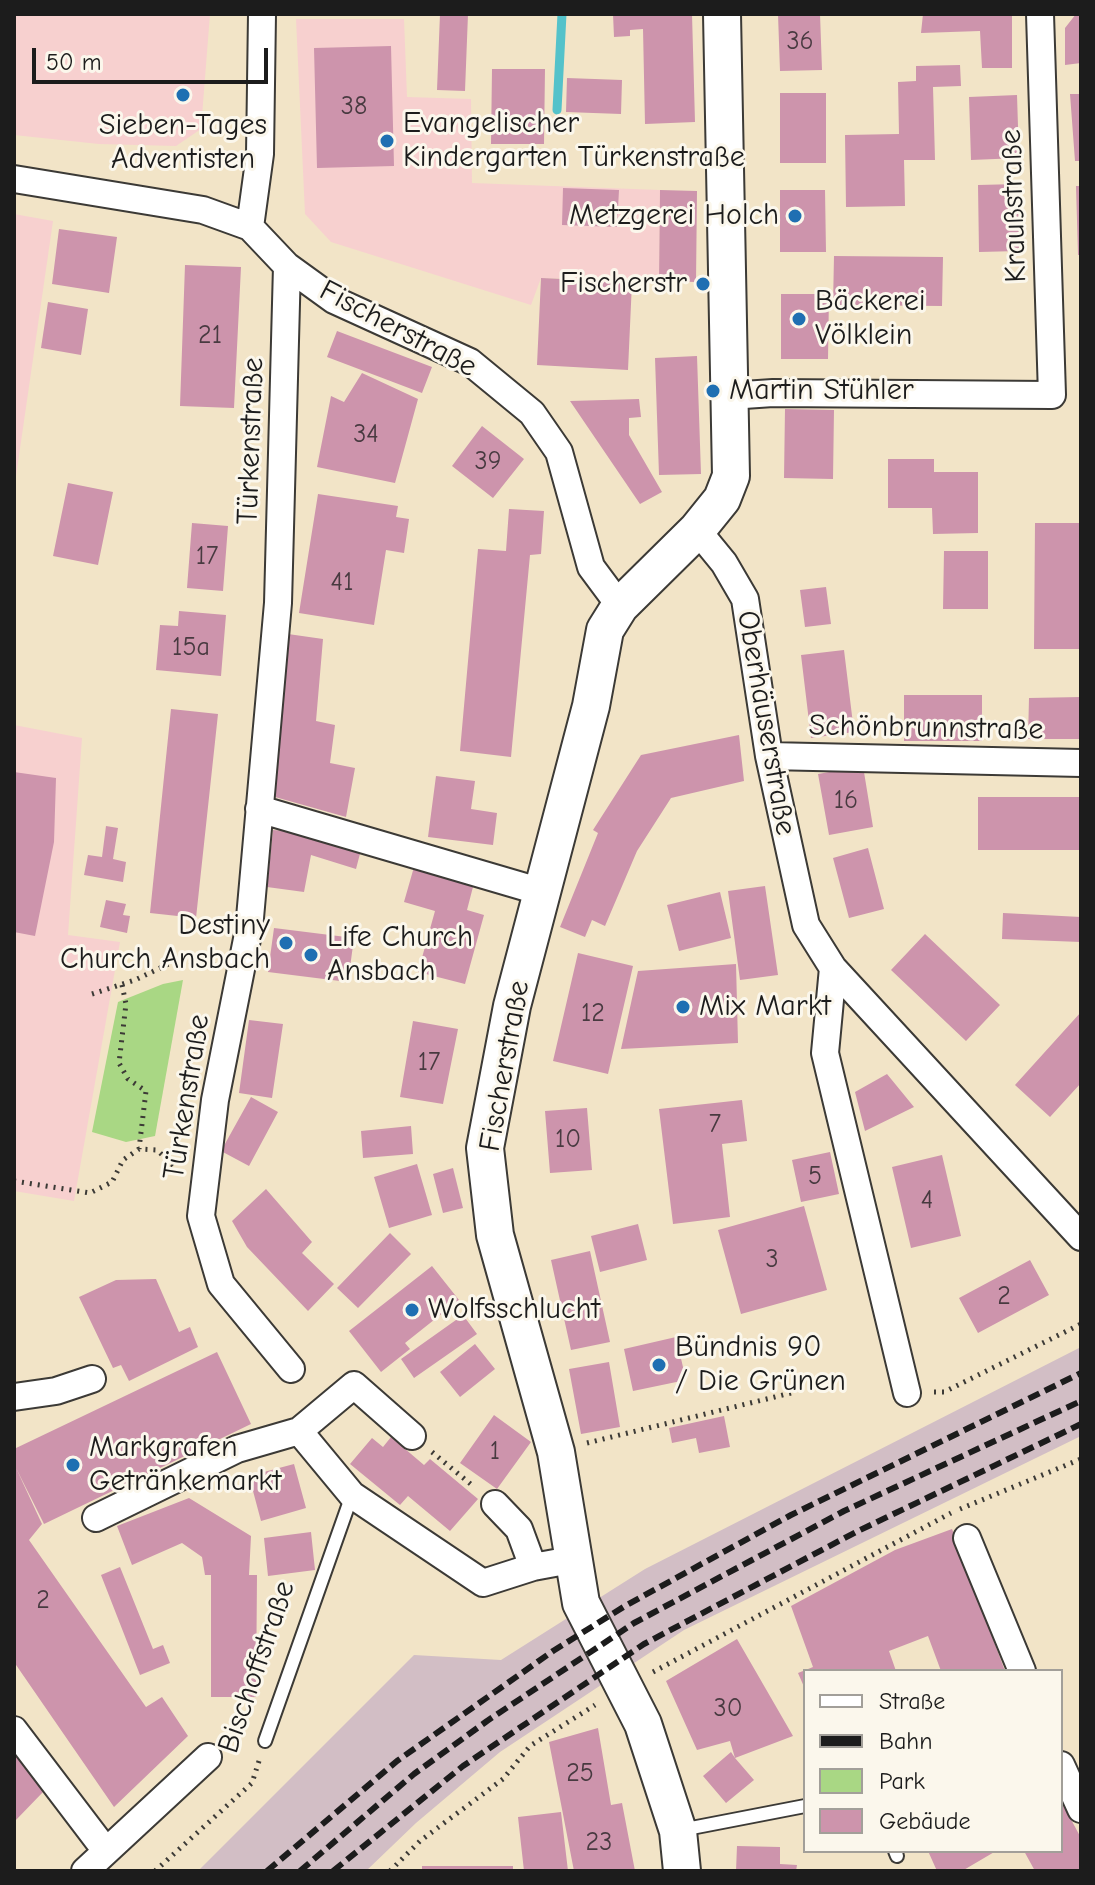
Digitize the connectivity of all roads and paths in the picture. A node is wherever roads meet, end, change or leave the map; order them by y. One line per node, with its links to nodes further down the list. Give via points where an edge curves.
1 (262, 14): 5 (street, via 260,154)
2 (722, 14): 7 (street)
3 (1040, 14): 7 (street, Kraußstraße, via 1052,395)
4 (14, 179): 5 (street, via 203,210)
5 (250, 227): 6 (street, Fischerstraße)
6 (287, 266): 9 (street, Fischerstraße, via 334,300 470,362 532,413 559,452 591,567); 12 (street, Türkenstraße, via 278,603)
7 (729, 396): 8 (street, via 731,476 722,499)
8 (697, 530): 9 (street, Fischerstraße); 10 (street, Oberhäuserstraße, via 745,599)
9 (620, 606): 13 (street, Fischerstraße, via 605,630 591,706)
10 (769, 756): 11 (street, Schönbrunnstraße); 15 (street, Oberhäuserstraße, via 806,925)
11 (1081, 763)
12 (259, 809): 13 (street); 14 (street, Türkenstraße, via 249,929)
13 (542, 892): 30 (street, Fischerstraße, via 512,1006 485,1148 495,1235)
14 (240, 968): 16 (path, via 177,960); 20 (street, Türkenstraße, via 215,1100)
15 (833, 968): 21 (street, Oberhäuserstraße); 26 (street, via 825,1053)
16 (122, 985): 17 (path); 18 (path, via 126,1004 119,1063 128,1079 146,1091)
17 (92, 994)
18 (139, 1149): 19 (path, via 123,1160 112,1182 90,1193); 20 (path, via 157,1150 176,1166 187,1204)
19 (14, 1181)
20 (201, 1216): 23 (street, Türkenstraße, via 221,1284)
21 (1081, 1237)
22 (1081, 1324): 26 (path, via 944,1392)
23 (291, 1369)
24 (92, 1379): 27 (street)
25 (791, 1393): 30 (path)
26 (907, 1393)
27 (14, 1397)
28 (299, 1431): 29 (street, via 354,1385); 32 (street); 34 (street, via 237,1449)
29 (412, 1436): 33 (path)
30 (556, 1452): 36 (street, Fischerstraße)
31 (1081, 1459): 39 (path, via 934,1520)
32 (352, 1495): 37 (street, via 483,1583); 41 (lane, Bischoffstraße)
33 (495, 1504): 37 (street, via 519,1529)
34 (96, 1518)
35 (967, 1538): 38 (street)
36 (571, 1560): 37 (street); 39 (street, Fischerstraße, via 581,1603)
37 (533, 1567)
38 (1021, 1669)
39 (620, 1676): 46 (street, Fischerstraße, via 643,1724); 50 (path, via 530,1746 503,1779 420,1841)
40 (14, 1730): 47 (street)
41 (265, 1741): 49 (path, Bischoffstraße, via 252,1783)
42 (208, 1757): 47 (street)
43 (1063, 1769): 45 (street)
44 (803, 1806): 46 (lane)
45 (1081, 1809)
46 (678, 1831): 51 (street, Fischerstraße)
47 (106, 1851): 48 (street)
48 (85, 1871)
49 (155, 1871)
50 (390, 1871)
51 (682, 1871)

